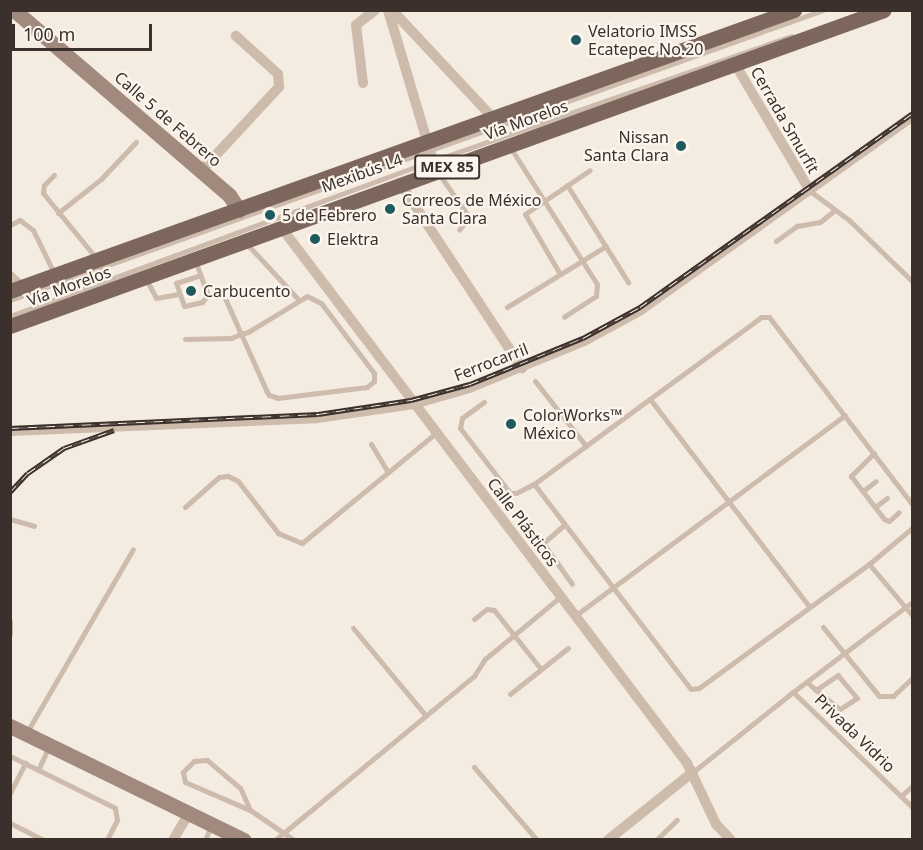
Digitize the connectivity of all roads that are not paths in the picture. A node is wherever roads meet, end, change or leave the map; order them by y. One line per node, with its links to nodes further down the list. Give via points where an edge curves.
1 (14, 10): 18 (street, Calle 5 de Febrero)
2 (375, 10): 11 (street, via 356,25)
3 (388, 10): 16 (street)
4 (392, 10): 13 (street)
5 (794, 10): 13 (main road, Vía Morelos / MEX 85)
6 (823, 10): 16 (lane, Mexibús L4)
7 (861, 10): 16 (lane, Mexibús L4)
8 (884, 10): 10 (main road, Vía Morelos / MEX 85)
9 (236, 36): 18 (street, via 278,74 281,82)
10 (735, 64): 15 (main road, Vía Morelos / MEX 85); 22 (street, Cerrada Smurfit)
11 (363, 83)
12 (912, 117): 22 (street, Ferrocarril)
13 (494, 119): 16 (main road, Vía Morelos / MEX 85)
14 (136, 142): 26 (lane, via 101,179)
15 (509, 146): 16 (main road, Vía Morelos / MEX 85); 23 (lane)
16 (432, 156): 20 (main road, Vía Morelos / MEX 85); 24 (main road, Vía Morelos / MEX 85); 29 (lane, via 469,217); 47 (lane, Mexibús L4); 49 (lane, Mexibús L4)
17 (590, 170): 21 (lane)
18 (201, 171): 24 (street, Calle 5 de Febrero, via 234,200)
19 (54, 175): 26 (lane, via 43,190)
20 (400, 183): 28 (main road, Vía Morelos / MEX 85); 54 (street)
21 (567, 185): 23 (lane); 32 (lane)
22 (810, 191): 25 (lane); 54 (street, Ferrocarril, via 641,310)
23 (544, 199): 34 (lane); 36 (lane, via 526,212 525,218)
24 (239, 210): 35 (main road, Vía Morelos / MEX 85)
25 (835, 210): 31 (lane, via 820,222 797,226); 41 (lane)
26 (58, 213): 35 (lane)
27 (10, 225): 39 (lane, via 20,220 33,230 49,256)
28 (281, 227): 30 (main road, Vía Morelos / MEX 85); 58 (street, Calle Plásticos)
29 (459, 230)
30 (245, 241): 33 (main road, Vía Morelos / MEX 85); 46 (lane)
31 (776, 241)
32 (606, 246): 34 (lane); 42 (lane)
33 (195, 260): 37 (lane); 40 (main road, Vía Morelos / MEX 85)
34 (582, 260): 36 (lane); 50 (lane, via 597,284 597,294)
35 (99, 261): 39 (main road, Vía Morelos / MEX 85)
36 (560, 274): 48 (lane)
37 (200, 275): 44 (lane, via 177,282); 44 (lane, via 207,293 205,300 186,307)
38 (10, 276): 43 (street)
39 (55, 276): 43 (main road, Vía Morelos / MEX 85)
40 (145, 278): 44 (lane, via 156,298); 51 (main road, Vía Morelos / MEX 85)
41 (912, 281)
42 (628, 282)
43 (16, 289)
44 (178, 294)
45 (225, 298): 52 (lane)
46 (297, 298): 52 (lane, via 258,328); 52 (lane, via 307,296 321,303 374,373 371,384 273,397 267,392)
47 (10, 300)
48 (507, 308)
49 (10, 316)
50 (564, 316)
51 (10, 326)
52 (241, 334): 53 (lane)
53 (185, 339)
54 (522, 368): 58 (street, Ferrocarril)
55 (535, 381): 63 (lane)
56 (650, 399): 59 (lane, via 766,316); 63 (lane); 70 (lane)
57 (484, 402): 67 (lane, via 462,418 460,428 510,492)
58 (414, 404): 60 (street, Ferrocarril, via 295,419); 61 (street, Calle Plásticos)
59 (845, 416): 64 (lane); 70 (lane)
60 (10, 431)
61 (436, 433): 65 (lane); 83 (street, Calle Plásticos)
62 (371, 444): 65 (lane)
63 (586, 446): 67 (lane)
64 (874, 453): 68 (lane, via 851,474); 71 (lane)
65 (388, 472): 72 (lane, via 302,543 278,533 238,481 228,476 219,477)
66 (876, 481): 68 (lane)
67 (534, 484): 76 (lane)
68 (863, 491): 73 (lane)
69 (887, 498): 73 (lane)
70 (728, 500): 82 (lane); 85 (lane)
71 (912, 504)
72 (185, 507)
73 (875, 507): 74 (lane, via 886,521)
74 (899, 512)
75 (10, 519): 77 (lane)
76 (564, 525): 81 (lane, via 542,542); 82 (lane)
77 (34, 526)
78 (912, 528): 80 (lane)
79 (133, 549): 105 (lane)
80 (869, 564): 85 (lane); 86 (lane)
81 (572, 584)
82 (612, 589): 85 (lane, via 691,688 699,688); 88 (lane)
83 (560, 597): 88 (street, Calle Plásticos); 94 (lane)
84 (912, 602): 86 (lane)
85 (809, 606)
86 (905, 608): 87 (lane); 96 (lane)
87 (912, 615)
88 (574, 616): 111 (street, Calle Plásticos)
89 (474, 620): 94 (lane, via 492,609)
90 (10, 621): 93 (lane)
91 (823, 627): 96 (lane)
92 (353, 628): 103 (lane)
93 (10, 634)
94 (514, 635): 97 (lane); 103 (lane, via 485,659 474,676)
95 (568, 648): 97 (lane)
96 (845, 653): 98 (lane, via 882,698 893,696); 99 (lane)
97 (541, 669): 102 (lane)
98 (912, 678)
99 (807, 682): 100 (lane); 101 (lane)
100 (816, 690): 100 (lane, via 840,709 857,698 838,675)
101 (793, 692): 111 (lane, Privada Vidrio); 114 (lane, Privada Vidrio)
102 (510, 694)
103 (426, 716): 121 (lane)
104 (10, 726): 105 (street)
105 (26, 734): 106 (street)
106 (50, 745): 110 (lane); 117 (street)
107 (10, 756): 108 (lane)
108 (25, 763): 110 (lane); 113 (lane)
109 (474, 767): 129 (lane)
110 (38, 770): 123 (lane, via 115,808 117,820)
111 (693, 772): 130 (street); 132 (street, Calle Plásticos, via 716,824)
112 (912, 786): 114 (lane)
113 (10, 793)
114 (901, 796): 115 (lane, Privada Vidrio)
115 (912, 807)
116 (250, 810): 116 (lane, via 185,782 183,772 198,759 210,762 240,788); 121 (lane)
117 (189, 813): 120 (street); 124 (street)
118 (676, 820): 131 (lane)
119 (10, 823): 122 (lane)
120 (212, 824): 125 (lane); 126 (street)
121 (284, 832): 127 (lane); 128 (lane)
122 (43, 840)
123 (107, 840)
124 (173, 840)
125 (205, 840)
126 (244, 840)
127 (275, 840)
128 (294, 840)
129 (537, 840)
130 (608, 840)
131 (656, 840)
132 (731, 840)

